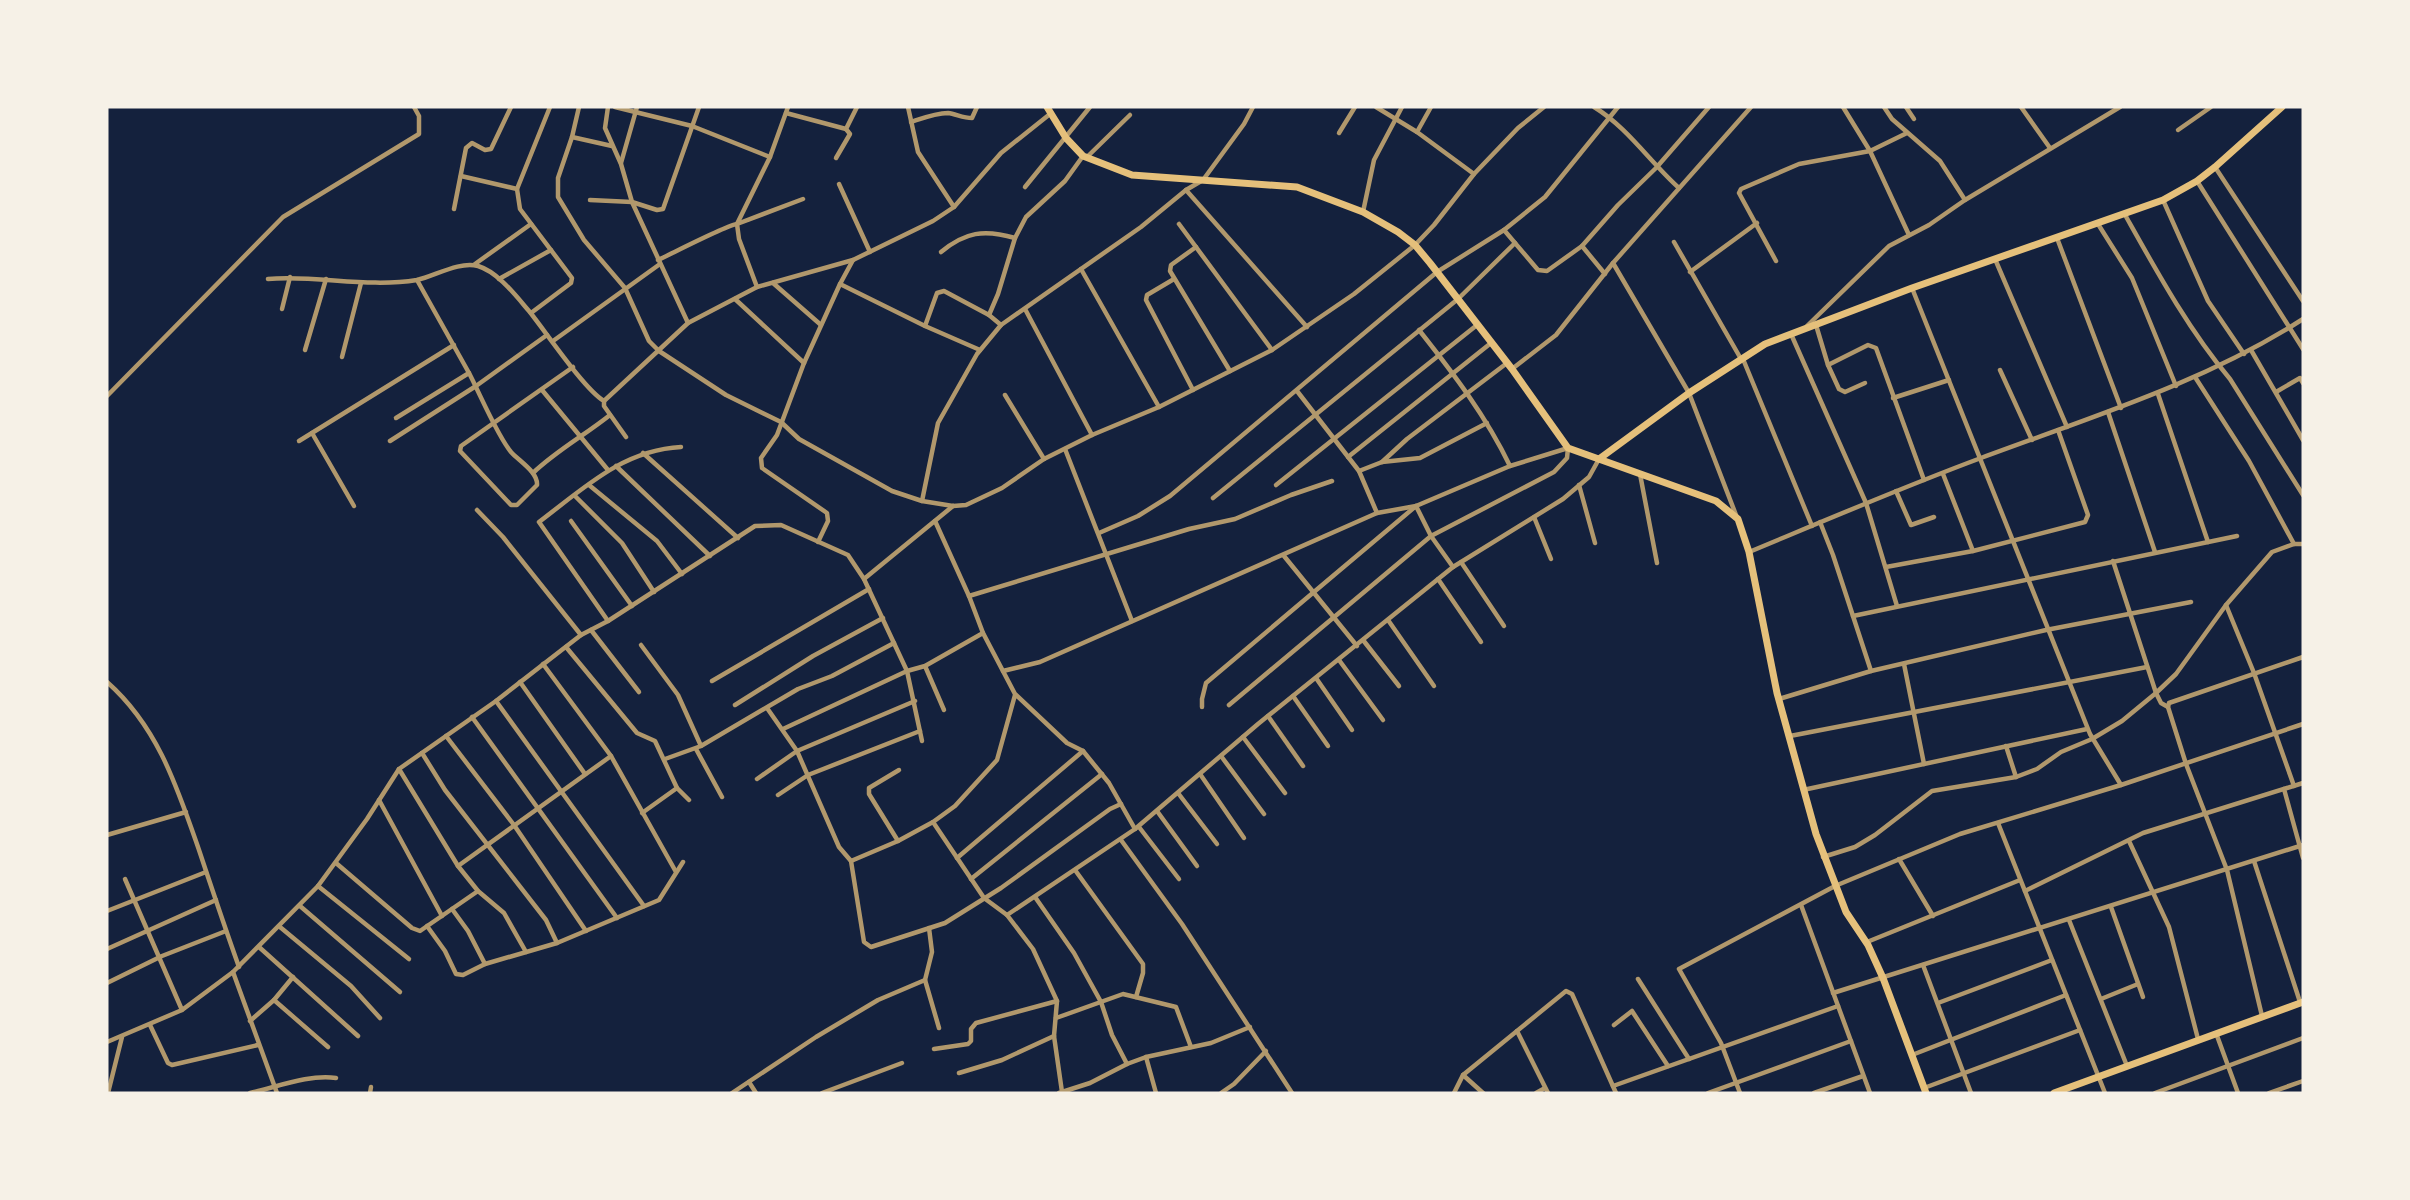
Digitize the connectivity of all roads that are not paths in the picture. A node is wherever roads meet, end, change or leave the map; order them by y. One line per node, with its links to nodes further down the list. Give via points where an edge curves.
1 (414, 107): 168 (street, via 419,134 283,217)
2 (511, 107): 56 (street, via 491,149 468,144)
3 (550, 107): 62 (street)
4 (579, 107): 44 (street)
5 (608, 107): 46 (street, via 605,128)
6 (615, 107): 30 (street)
7 (699, 107): 38 (street)
8 (788, 107): 32 (street)
9 (857, 107): 39 (street)
10 (908, 107): 37 (street)
11 (977, 107): 37 (street, via 968,119 942,113)
12 (1090, 107): 45 (street)
13 (1253, 107): 57 (street)
14 (1355, 107): 43 (street)
15 (1376, 107): 36 (street)
16 (1402, 107): 36 (street)
17 (1431, 107): 41 (street)
18 (1544, 107): 55 (street)
19 (1594, 107): 34 (street)
20 (1618, 107): 34 (street)
21 (1709, 107): 54 (street)
22 (1751, 107): 61 (street)
23 (1843, 107): 48 (street)
24 (1884, 107): 42 (street)
25 (1906, 107): 35 (street)
26 (2021, 107): 47 (street)
27 (2120, 107): 47 (street)
28 (2211, 107): 40 (street)
29 (2282, 107): 53 (main road)
30 (636, 109): 38 (street); 52 (street)
31 (1049, 110): 45 (main road); 69 (street, via 1001,153)
32 (786, 114): 39 (street); 49 (street)
33 (1130, 115): 50 (street)
34 (1610, 117): 54 (street); 78 (street, via 1545,197)
35 (1914, 119)
36 (1394, 120): 41 (street); 71 (street, via 1374,160)
37 (911, 122): 69 (street, via 918,152)
38 (692, 126): 49 (street); 68 (street, via 663,209)
39 (846, 129): 51 (street, via 850,134)
40 (2178, 131)
41 (1417, 132): 55 (street)
42 (1907, 133): 48 (street); 66 (street, via 1940,161)
43 (1339, 134)
44 (572, 137): 46 (street); 110 (street, via 558,178 558,197 584,240)
45 (1066, 138): 50 (main road); 60 (street)
46 (613, 146): 52 (street)
47 (2050, 148): 66 (street)
48 (1870, 151): 74 (street, via 1799,164 1741,188 1739,193); 79 (street)
49 (770, 157): 76 (street)
50 (1084, 157): 57 (main road, via 1132,175); 81 (street, via 1026,217)
51 (836, 158)
52 (621, 164): 68 (street)
53 (2215, 167): 58 (main road); 114 (street)
54 (1656, 168): 61 (street); 85 (street)
55 (1474, 174): 84 (street)
56 (461, 176): 62 (street); 70 (street)
57 (1203, 180): 63 (street); 71 (main road, via 1297,187)
58 (2197, 181): 67 (main road); 128 (street)
59 (839, 184): 88 (street)
60 (1025, 187)
61 (1679, 188): 94 (street)
62 (517, 189): 75 (street, via 520,209)
63 (1186, 190): 96 (street); 126 (street)
64 (803, 199): 76 (street)
65 (590, 200): 68 (street)
66 (1965, 200): 79 (street)
67 (2163, 200): 72 (main road); 141 (street, via 2208,301)
68 (632, 202): 93 (street)
69 (954, 207): 88 (street)
70 (454, 209)
71 (1363, 212): 84 (main road)
72 (2124, 214): 73 (main road); 147 (street)
73 (2097, 222): 80 (main road); 159 (street, via 2132,278)
74 (1757, 223): 92 (street); 98 (street)
75 (531, 224): 87 (street); 95 (street)
76 (737, 224): 93 (street, via 729,224); 109 (street)
77 (1179, 224): 86 (street)
78 (1504, 230): 83 (street); 97 (street)
79 (1909, 235): 127 (street, via 1889,246)
80 (2057, 237): 90 (main road); 172 (street)
81 (1015, 238): 89 (street, via 983,232 954,241); 118 (street)
82 (1674, 242): 98 (street)
83 (1515, 243): 85 (street, via 1543,271); 113 (street)
84 (1415, 245): 97 (main road); 126 (street)
85 (1582, 246): 99 (street)
86 (1196, 247): 101 (street, via 1171,265); 137 (street)
87 (551, 250): 104 (street); 117 (street, via 572,281)
88 (870, 252): 91 (street)
89 (941, 252)
90 (1995, 258): 111 (main road); 180 (street)
91 (853, 260): 107 (street); 108 (street)
92 (1776, 261)
93 (659, 262): 110 (street); 120 (street)
94 (1613, 263): 99 (street); 164 (street)
95 (474, 265): 104 (street); 105 (street)
96 (1081, 269): 116 (street); 171 (street)
97 (1437, 272): 113 (main road); 162 (street)
98 (1690, 272): 144 (street)
99 (1605, 274): 148 (street, via 1556,335)
100 (290, 277): 102 (street); 103 (street); 115 (street)
101 (1174, 278): 151 (street); 161 (street, via 1146,300)
102 (268, 279)
103 (326, 279): 106 (street); 139 (street)
104 (499, 279): 117 (street)
105 (418, 280): 106 (street); 134 (street)
106 (361, 283): 143 (street)
107 (774, 283): 109 (street); 123 (street)
108 (840, 284): 123 (street); 125 (street)
109 (757, 287): 112 (street)
110 (625, 288): 132 (street); 140 (street, via 649,341)
111 (1912, 288): 122 (main road); 155 (street)
112 (735, 299): 120 (street); 145 (street)
113 (1458, 299): 121 (main road); 129 (street)
114 (2303, 301)
115 (282, 309)
116 (1025, 309): 124 (street); 183 (street)
117 (530, 313): 131 (street)
118 (989, 315): 124 (street); 125 (street, via 941,291)
119 (2303, 319): 128 (street)
120 (688, 323): 140 (street)
121 (1477, 324): 133 (main road); 142 (street)
122 (1815, 324): 127 (main road); 146 (street)
123 (821, 325): 145 (street)
124 (1001, 325): 136 (street)
125 (925, 326): 136 (street)
126 (1307, 327): 137 (street)
127 (1806, 327): 130 (main road)
128 (2288, 328): 135 (street); 138 (street)
129 (1419, 330): 142 (street); 175 (street)
130 (1791, 334): 144 (main road); 217 (street)
131 (547, 335): 132 (street); 158 (street)
132 (552, 341): 149 (street)
133 (1492, 343): 148 (main road); 153 (street)
134 (454, 345): 152 (street); 182 (street)
135 (2303, 349)
136 (980, 350): 216 (street, via 938,423)
137 (1272, 350): 151 (street)
138 (2251, 350): 141 (street); 163 (street)
139 (305, 351)
140 (659, 351): 170 (street); 177 (street, via 726,395)
141 (2244, 354): 147 (street)
142 (1439, 355): 153 (street); 186 (street)
143 (342, 357)
144 (1742, 359): 164 (main road); 229 (street)
145 (804, 363): 177 (street)
146 (1828, 365): 156 (street, via 1842,391); 169 (street, via 1868,345 1876,348)
147 (2218, 365): 154 (street); 213 (street)
148 (1510, 366): 165 (street); 193 (main road)
149 (573, 368): 160 (street); 170 (street)
150 (2000, 370): 187 (street)
151 (1230, 372): 161 (street)
152 (469, 373): 158 (street); 176 (street)
153 (1454, 374): 165 (street); 195 (street)
154 (2195, 377): 159 (street); 238 (street, via 2249,461)
155 (1949, 380): 169 (street); 198 (street)
156 (1865, 383)
157 (2303, 383): 163 (street, via 2300,378)
158 (476, 386): 179 (street); 189 (street)
159 (2176, 386): 166 (street)
160 (542, 390): 179 (street); 185 (street)
161 (1193, 390): 171 (street)
162 (1297, 391): 175 (street); 230 (street, via 1170,496)
163 (2276, 392): 188 (street)
164 (1689, 393): 197 (main road); 225 (street)
165 (1468, 394): 178 (street); 199 (street)
166 (2158, 394): 172 (street); 236 (street)
167 (1005, 395): 196 (street)
168 (107, 396)
169 (1894, 398): 207 (street)
170 (604, 401): 174 (street)
171 (1159, 407): 183 (street)
172 (2121, 408): 173 (street)
173 (2108, 412): 180 (street); 242 (street)
174 (610, 415): 184 (street); 185 (street)
175 (1315, 415): 186 (street); 215 (street)
176 (396, 418)
177 (781, 422): 216 (street, via 799,439 892,491); 235 (street, via 760,463 827,513)
178 (1487, 422): 199 (street, via 1420,458); 201 (street)
179 (495, 423): 204 (street, via 509,450); 204 (street, via 460,451 511,505 517,505 537,485)
180 (2067, 427): 181 (street)
181 (2058, 430): 187 (street); 234 (street, via 2087,520)
182 (312, 433): 190 (street); 218 (street)
183 (1092, 435): 192 (street)
184 (626, 437)
185 (582, 438): 202 (street); 204 (street, via 550,457)
186 (1334, 438): 195 (street); 210 (street)
187 (2032, 440): 198 (street)
188 (2303, 440)
189 (390, 441)
190 (299, 442)
191 (681, 447): 194 (street)
192 (1065, 449): 196 (street); 230 (street)
193 (1568, 449): 197 (main road); 201 (street); 231 (street, via 1567,458 1554,472)
194 (643, 453): 200 (street); 233 (street)
195 (1348, 457): 203 (street)
196 (1044, 459): 219 (street, via 1002,488)
197 (1599, 459): 205 (main road); 211 (street, via 1590,477)
198 (1979, 459): 206 (street); 234 (street)
199 (1382, 462): 203 (street)
200 (616, 466): 202 (street); 244 (street)
201 (1510, 466): 220 (street)
202 (608, 471): 209 (street)
203 (1359, 471): 222 (street)
204 (533, 474)
205 (1640, 474): 225 (main road, via 1716,501); 249 (street)
206 (1943, 474): 207 (street); 240 (street)
207 (1924, 480): 212 (street)
208 (1332, 481): 243 (street, via 1235,519)
209 (589, 485): 214 (street); 252 (street, via 657,541)
210 (1276, 485)
211 (1579, 485): 223 (street); 237 (street)
212 (1896, 491): 217 (street); 224 (street, via 1911,525)
213 (2303, 495)
214 (575, 496): 257 (street, via 622,542); 269 (street, via 539,522)
215 (1213, 498)
216 (922, 501): 219 (street)
217 (1866, 503): 228 (street); 251 (street)
218 (354, 506)
219 (953, 506): 227 (street)
220 (1416, 506): 222 (street); 231 (street); 258 (street)
221 (477, 510): 275 (street)
222 (1377, 513): 245 (street)
223 (1534, 517): 246 (street); 248 (street)
224 (1934, 517)
225 (1738, 519): 241 (main road)
226 (571, 520): 262 (street)
227 (935, 521): 254 (street); 259 (street)
228 (1820, 522): 229 (street); 265 (street)
229 (1812, 526): 241 (street)
230 (1099, 533): 243 (street)
231 (1431, 536): 250 (street); 266 (street)
232 (2236, 536): 236 (street)
233 (738, 538): 235 (street, via 755,526 781,525); 244 (street)
234 (2013, 540): 240 (street); 253 (street)
235 (818, 541): 254 (street, via 848,555)
236 (2208, 542): 242 (street)
237 (1595, 543)
238 (2294, 544): 239 (street); 261 (street, via 2272,552)
239 (2303, 546)
240 (1973, 551): 251 (street)
241 (1749, 552): 303 (main road)
242 (2155, 552): 247 (street)
243 (1107, 554): 259 (street); 270 (street)
244 (710, 556): 252 (street)
245 (1284, 556): 258 (street); 270 (street)
246 (1551, 559)
247 (2113, 561): 253 (street); 264 (street)
248 (1461, 562): 250 (street); 271 (street)
249 (1657, 563)
250 (1453, 567): 255 (street)
251 (1886, 567): 263 (street)
252 (682, 574): 257 (street)
253 (2028, 578): 263 (street); 273 (street)
254 (864, 579): 256 (street)
255 (1438, 579): 268 (street); 277 (street)
256 (869, 589): 267 (street); 293 (street)
257 (654, 592): 262 (street)
258 (1314, 593): 266 (street); 308 (street, via 1206,683)
259 (969, 596): 274 (street)
260 (2191, 602): 264 (street)
261 (2226, 605): 291 (street); 300 (street)
262 (632, 606): 269 (street)
263 (1897, 606): 265 (street)
264 (2130, 615): 273 (street); 287 (street)
265 (1853, 616): 290 (street)
266 (1334, 617): 280 (street); 307 (street)
267 (883, 618): 278 (street); 306 (street)
268 (1388, 620): 276 (street); 298 (street)
269 (608, 621): 272 (street)
270 (1132, 621): 289 (street, via 1040,662)
271 (1504, 626)
272 (591, 630): 275 (street); 299 (street)
273 (2046, 630): 285 (street); 296 (street)
274 (983, 633): 286 (street); 289 (street)
275 (581, 635): 281 (street)
276 (1363, 640): 280 (street); 297 (street)
277 (1481, 642)
278 (894, 643): 288 (street); 310 (street)
279 (641, 645): 329 (street, via 678,695)
280 (1357, 646): 283 (street)
281 (566, 647): 284 (street); 335 (street, via 637,733 655,741)
282 (2303, 657): 291 (street)
283 (1339, 660): 292 (street); 315 (street)
284 (543, 664): 295 (street); 333 (street)
285 (1904, 664): 290 (street); 312 (street)
286 (925, 666): 288 (street); 311 (street)
287 (2147, 667): 296 (street); 300 (street)
288 (907, 671): 305 (street); 317 (street)
289 (1003, 671): 301 (street)
290 (1871, 671): 303 (street)
291 (2253, 673): 309 (street); 321 (street)
292 (1316, 678): 302 (street); 319 (street)
293 (712, 681)
294 (107, 682): 363 (street, via 127,700 149,732)
295 (520, 682): 304 (street); 341 (street)
296 (2068, 682): 312 (street); 318 (street)
297 (1399, 686)
298 (1434, 686)
299 (639, 692)
300 (2157, 693): 309 (street); 325 (street)
301 (1015, 694): 331 (street, via 1067,743); 367 (street, via 997,760 955,806)
302 (1293, 696): 313 (street); 327 (street)
303 (1778, 699): 323 (main road)
304 (496, 701): 314 (street); 353 (street)
305 (915, 701): 320 (street); 330 (street)
306 (735, 705)
307 (1229, 705)
308 (1202, 707)
309 (2168, 707): 337 (street)
310 (767, 708): 317 (street); 329 (street)
311 (944, 710)
312 (1914, 712): 323 (street); 336 (street)
313 (1268, 716): 324 (street); 338 (street)
314 (472, 717): 322 (street); 361 (street)
315 (1383, 720)
316 (2303, 724): 321 (street)
317 (783, 729): 330 (street)
318 (2087, 729): 325 (street); 328 (street)
319 (1352, 730)
320 (920, 731): 326 (street); 344 (street)
321 (2274, 734): 337 (street); 349 (street)
322 (446, 736): 332 (street); 369 (street)
323 (1790, 736): 352 (main road)
324 (1243, 737): 334 (street); 355 (street)
325 (2092, 739): 345 (street); 348 (street)
326 (922, 741)
327 (1328, 746)
328 (2006, 746): 336 (street); 345 (street)
329 (698, 747): 335 (street); 357 (street)
330 (797, 751): 344 (street); 346 (street)
331 (1083, 751): 342 (street); 380 (street)
332 (422, 753): 339 (street); 376 (street)
333 (611, 756): 341 (street); 364 (street)
334 (1221, 756): 343 (street); 365 (street)
335 (665, 760): 350 (street)
336 (1924, 764): 352 (street)
337 (2186, 764): 348 (street); 366 (street)
338 (1303, 766)
339 (399, 769): 358 (street); 387 (street)
340 (899, 770): 374 (street, via 869,788)
341 (585, 774): 353 (street)
342 (1102, 774): 360 (street); 394 (street)
343 (1200, 774): 354 (street); 372 (street)
344 (808, 775): 356 (street); 383 (street, via 839,847)
345 (2016, 776): 379 (street, via 1932,792 1875,835)
346 (757, 779)
347 (2303, 783): 349 (street)
348 (2121, 785): 368 (street)
349 (2294, 786): 351 (street)
350 (677, 788): 359 (street); 364 (street)
351 (2284, 789): 366 (street); 378 (street)
352 (1803, 790): 379 (main road)
353 (562, 791): 361 (street); 408 (street)
354 (1178, 793): 362 (street); 377 (street)
355 (1285, 793)
356 (778, 795)
357 (722, 797)
358 (379, 800): 386 (street); 413 (street)
359 (689, 800)
360 (1121, 804): 370 (street); 403 (street)
361 (537, 808): 369 (street); 415 (street)
362 (1157, 811): 370 (street); 388 (street)
363 (186, 812): 371 (street); 391 (street)
364 (642, 813): 392 (street)
365 (1264, 814)
366 (2206, 814): 375 (street); 390 (street)
367 (933, 822): 374 (street); 380 (street)
368 (1998, 822): 382 (street); 396 (street)
369 (514, 825): 376 (street); 423 (street)
370 (1137, 828): 373 (street); 395 (street)
371 (107, 835)
372 (1244, 838)
373 (1121, 840): 389 (street); 461 (street)
374 (898, 841): 383 (street)
375 (2129, 841): 400 (street); 401 (street)
376 (488, 844): 387 (street); 425 (street, via 546,920)
377 (1217, 845)
378 (2302, 846): 381 (street); 384 (street)
379 (1824, 857): 398 (main road)
380 (957, 858): 394 (street)
381 (2303, 858)
382 (1899, 859): 398 (street); 414 (street)
383 (851, 861): 419 (street, via 867,946)
384 (2254, 861): 390 (street); 452 (street)
385 (682, 862): 392 (street)
386 (336, 863): 397 (street); 417 (street, via 412,928 420,931)
387 (458, 866): 399 (street)
388 (1197, 866)
389 (1075, 870): 402 (street); 445 (street, via 1143,964)
390 (2227, 870): 401 (street); 455 (street)
391 (206, 872): 404 (street); 405 (street)
392 (676, 872): 408 (street, via 664,895)
393 (125, 879): 404 (street)
394 (971, 879): 403 (street)
395 (1178, 879)
396 (2021, 880): 400 (street); 414 (street)
397 (318, 886): 407 (street); 430 (street)
398 (1835, 886): 406 (street); 424 (main road)
399 (478, 891): 410 (street); 428 (street, via 504,913)
400 (2025, 891): 421 (street)
401 (2155, 893): 409 (street); 470 (street, via 2169,927)
402 (1035, 897): 412 (street); 450 (street)
403 (984, 898): 412 (street); 419 (street)
404 (135, 900): 411 (street); 420 (street)
405 (216, 900): 420 (street); 422 (street)
406 (1801, 905): 443 (street); 477 (street, via 1679,970)
407 (300, 906): 418 (street); 442 (street)
408 (644, 906): 415 (street)
409 (2111, 907): 416 (street); 441 (street)
410 (452, 909): 413 (street); 432 (street)
411 (107, 911)
412 (1007, 915): 449 (street, via 1033,949)
413 (442, 916): 417 (street)
414 (1933, 916): 424 (street)
415 (617, 918): 423 (street)
416 (2069, 920): 421 (street); 447 (street)
417 (427, 926): 432 (street, via 456,974)
418 (280, 927): 426 (street); 456 (street, via 351,986)
419 (929, 928): 439 (street, via 932,952)
420 (148, 929): 427 (street); 429 (street)
421 (2040, 929): 431 (street); 433 (street)
422 (226, 930): 429 (street); 434 (street)
423 (586, 931): 425 (street)
424 (1867, 942): 437 (main road)
425 (557, 943): 428 (street)
426 (259, 947): 434 (street); 436 (street)
427 (107, 949)
428 (526, 952): 432 (street)
429 (160, 956): 440 (street); 454 (street)
430 (409, 959)
431 (2052, 960): 444 (street); 451 (street)
432 (485, 964)
433 (1923, 965): 437 (street); 451 (street)
434 (239, 967): 435 (street)
435 (233, 972): 454 (street); 458 (street)
436 (293, 977): 448 (street); 466 (street)
437 (1884, 978): 443 (street); 480 (main road)
438 (1638, 979): 482 (street)
439 (925, 981): 462 (street); 495 (street, via 878,1000)
440 (107, 983)
441 (2138, 984): 446 (street); 447 (street)
442 (400, 992)
443 (1833, 993): 453 (street)
444 (2066, 995): 463 (street); 471 (street)
445 (1136, 997): 450 (street, via 1123,995); 475 (street, via 1176,1007)
446 (2143, 997)
447 (2101, 999): 486 (street)
448 (274, 1000): 458 (street); 476 (street)
449 (1057, 1001): 457 (street); 478 (street, via 976,1023 968,1044)
450 (1101, 1002): 457 (street); 484 (street)
451 (1938, 1003): 471 (street)
452 (2302, 1003): 455 (main road)
453 (1838, 1006): 472 (street); 477 (street)
454 (182, 1010): 459 (street)
455 (2262, 1016): 465 (main road)
456 (380, 1018)
457 (1056, 1018): 467 (street)
458 (250, 1021): 474 (street)
459 (150, 1024): 468 (street); 474 (street, via 172,1065)
460 (1614, 1025): 485 (street, via 1632,1011)
461 (1250, 1027): 475 (street); 479 (street)
462 (939, 1028)
463 (2080, 1030): 489 (street); 492 (street)
464 (1517, 1031): 490 (street); 497 (street, via 1570,991); 499 (street)
465 (2216, 1033): 470 (main road); 487 (street)
466 (358, 1036)
467 (1054, 1036): 488 (street); 501 (street)
468 (122, 1037): 473 (street); 502 (street)
469 (2303, 1038): 487 (street)
470 (2198, 1039): 486 (main road)
471 (1951, 1040): 480 (street); 489 (street)
472 (1850, 1041): 491 (street); 496 (street)
473 (107, 1042)
474 (258, 1045): 498 (street)
475 (1191, 1046): 481 (street)
476 (328, 1047)
477 (1723, 1047): 482 (street); 496 (street)
478 (934, 1049)
479 (1266, 1051): 508 (street); 509 (street)
480 (1912, 1055): 500 (main road)
481 (1146, 1058): 484 (street); 507 (street)
482 (1689, 1059): 485 (street)
483 (902, 1063): 506 (street)
484 (1127, 1064): 501 (street)
485 (1668, 1066): 497 (street)
486 (2127, 1066): 492 (main road)
487 (2228, 1066): 521 (street); 522 (street)
488 (959, 1073)
489 (1964, 1073): 500 (street); 518 (street)
490 (1464, 1075): 510 (street); 511 (street)
491 (1863, 1076): 516 (street); 517 (street)
492 (2099, 1077): 519 (main road); 520 (street)
493 (336, 1078): 498 (street, via 314,1078)
494 (2303, 1081): 523 (street)
495 (749, 1082): 504 (street); 505 (street)
496 (1736, 1083): 514 (street); 515 (street)
497 (1613, 1086): 513 (street)
498 (276, 1090): 503 (street)
499 (1546, 1091): 512 (street)
500 (1925, 1091)
501 (1061, 1092)
502 (108, 1093)
503 (250, 1093)
504 (732, 1093)
505 (756, 1093)
506 (822, 1093)
507 (1156, 1093)
508 (1221, 1093)
509 (1293, 1093)
510 (1454, 1093)
511 (1483, 1093)
512 (1536, 1093)
513 (1616, 1093)
514 (1708, 1093)
515 (1740, 1093)
516 (1814, 1093)
517 (1870, 1093)
518 (1971, 1093)
519 (2054, 1093)
520 (2105, 1093)
521 (2155, 1093)
522 (2238, 1093)
523 (2269, 1093)

